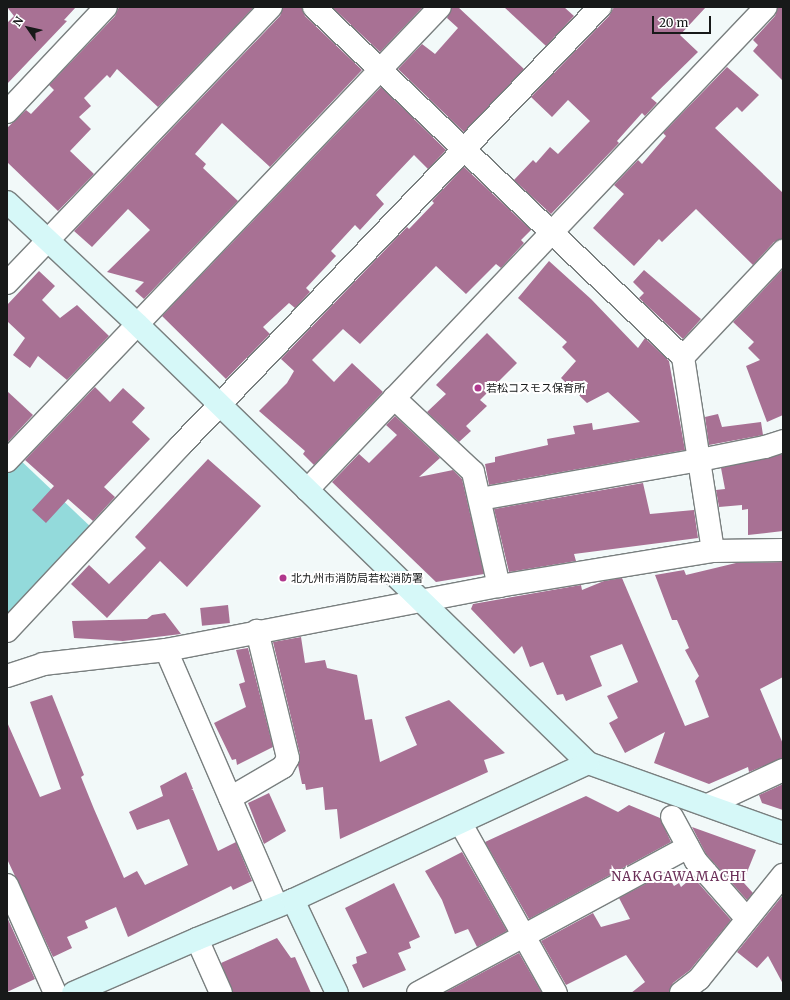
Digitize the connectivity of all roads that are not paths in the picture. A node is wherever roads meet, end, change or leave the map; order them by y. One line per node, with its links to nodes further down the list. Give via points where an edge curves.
1 (106, 7): 8 (street)
2 (270, 7): 12 (street)
3 (314, 7): 7 (street)
4 (440, 7): 7 (street)
5 (600, 7): 9 (street)
6 (766, 7): 11 (street)
7 (381, 70): 9 (street); 15 (street)
8 (7, 112)
9 (465, 150): 11 (street); 18 (street)
10 (7, 202): 12 (street)
11 (552, 235): 16 (street); 17 (street)
12 (48, 240): 14 (street); 15 (street)
13 (783, 251): 16 (street)
14 (7, 283)
15 (137, 324): 18 (street); 21 (street)
16 (683, 358): 20 (street)
17 (394, 398): 22 (street); 23 (street, via 473,472)
18 (220, 407): 22 (street); 28 (street)
19 (783, 441): 20 (street)
20 (700, 460): 23 (street); 25 (street)
21 (7, 461)
22 (307, 490): 27 (street)
23 (480, 499): 26 (street)
24 (783, 550): 25 (street)
25 (713, 551): 26 (street)
26 (499, 586): 27 (street)
27 (421, 599): 29 (street); 32 (street)
28 (7, 631)
29 (257, 631): 30 (street); 34 (street, via 288,758 283,767)
30 (166, 650): 31 (street, via 43,664); 34 (street)
31 (7, 676)
32 (588, 763): 35 (street); 37 (street)
33 (783, 770): 35 (street)
34 (230, 798): 42 (street)
35 (708, 805): 38 (street)
36 (672, 817): 39 (street)
37 (461, 824): 42 (street); 44 (street)
38 (783, 833)
39 (688, 847): 43 (street, via 709,877); 44 (street)
40 (783, 875): 43 (street)
41 (7, 885): 47 (street)
42 (285, 903): 45 (street); 50 (street)
43 (747, 919): 46 (street)
44 (526, 936): 51 (street); 52 (street)
45 (196, 939): 48 (street); 49 (street)
46 (703, 986): 53 (street)
47 (55, 993)
48 (74, 993)
49 (221, 993)
50 (337, 993)
51 (418, 993)
52 (556, 993)
53 (681, 993)

